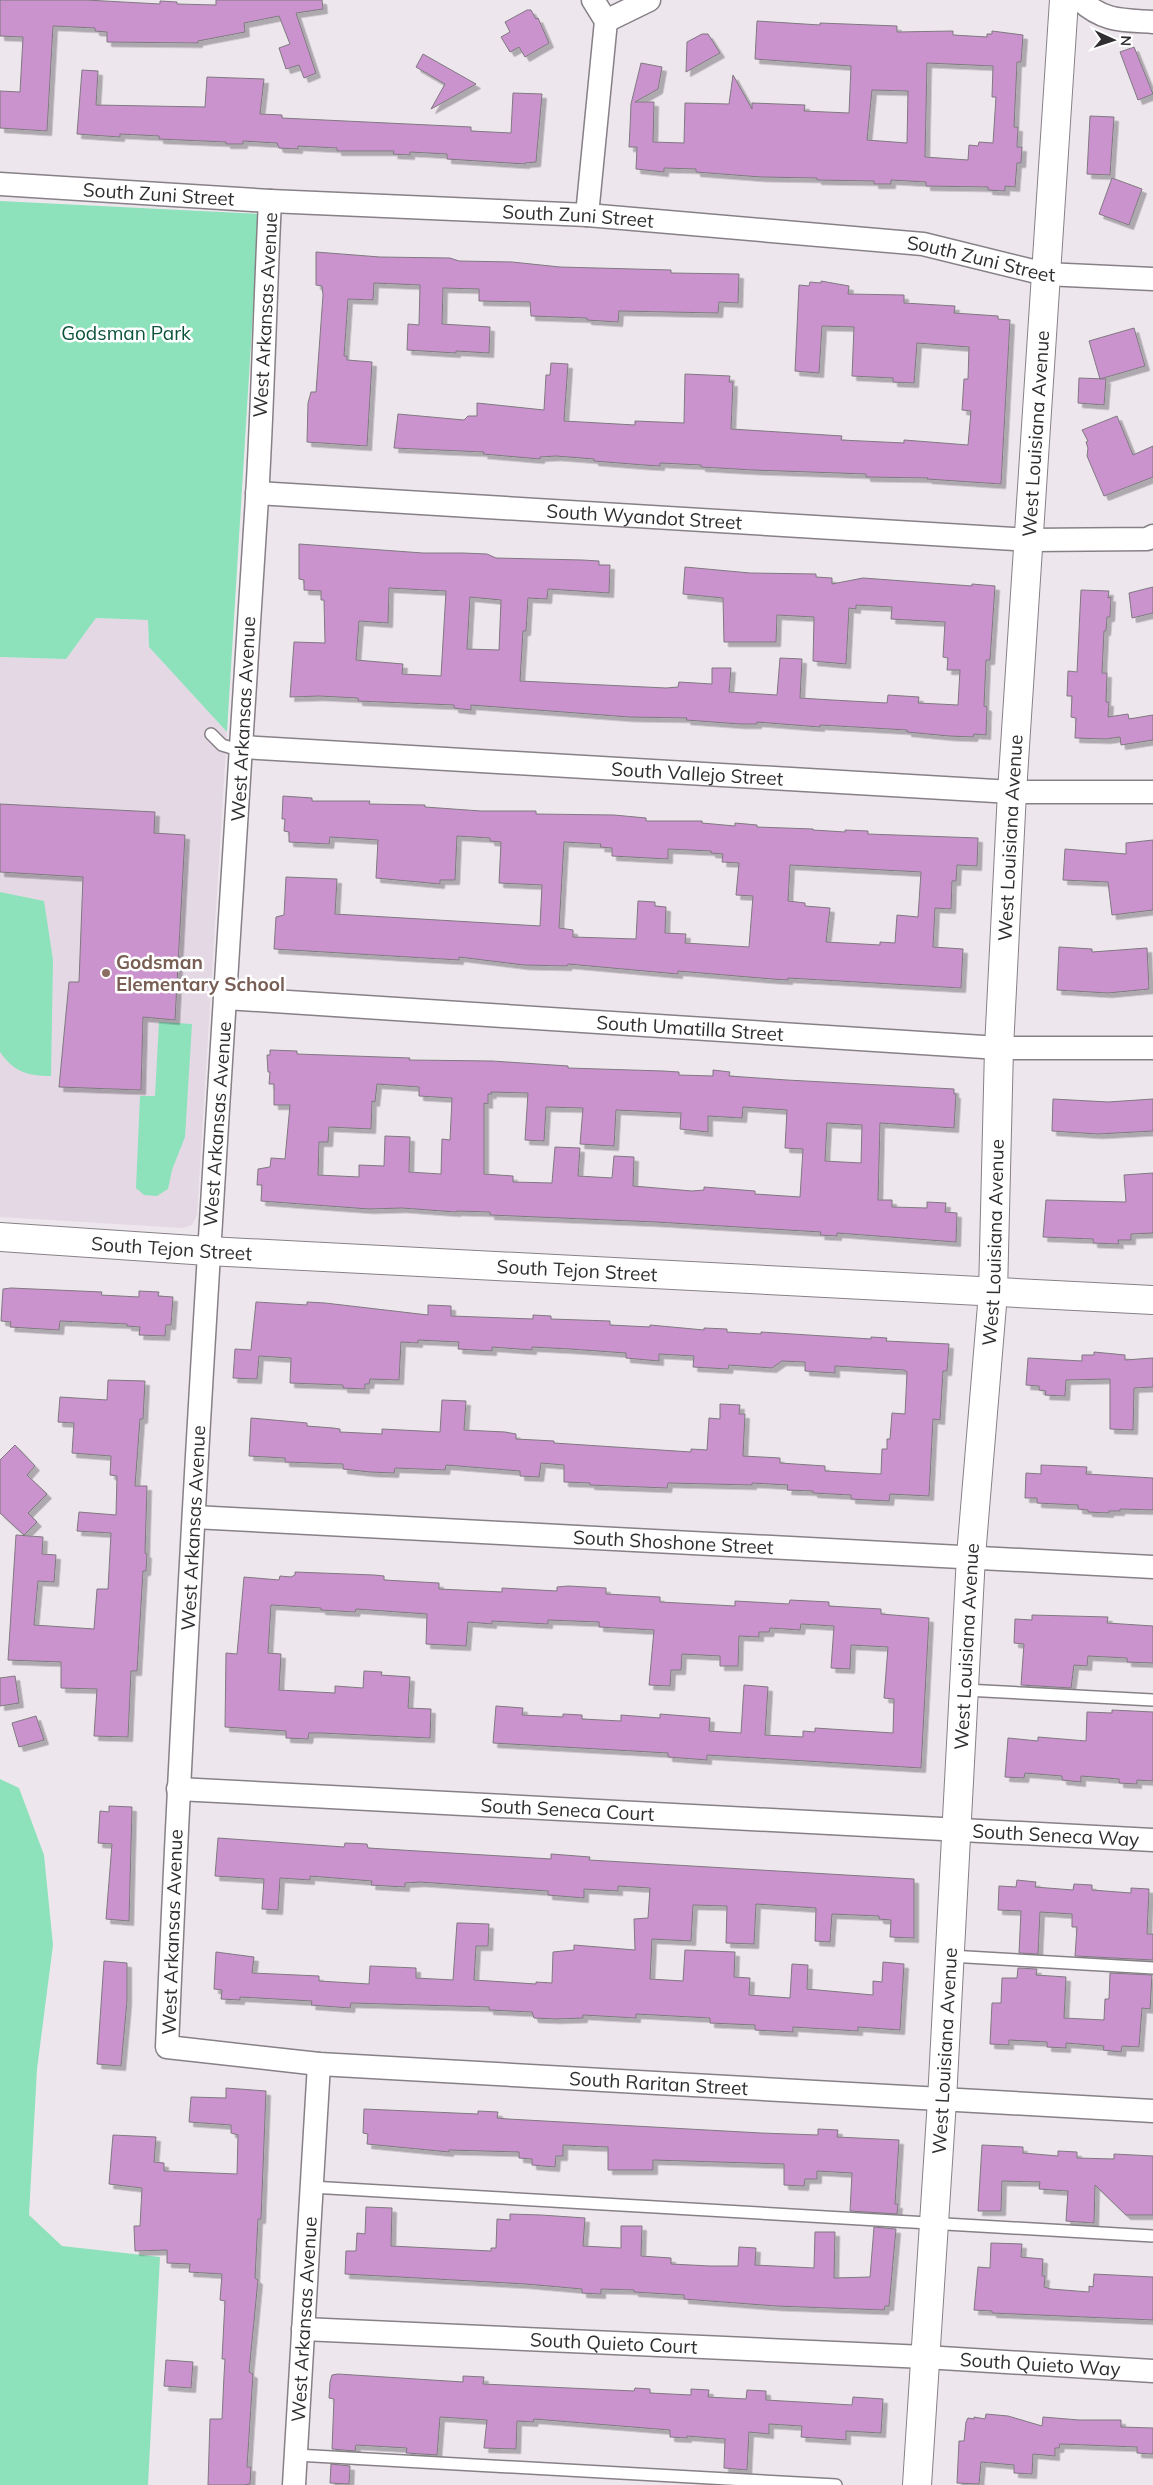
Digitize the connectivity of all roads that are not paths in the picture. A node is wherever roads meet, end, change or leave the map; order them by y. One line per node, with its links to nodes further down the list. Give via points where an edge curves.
1 (593, 0): 5 (street)
2 (649, 0): 5 (street)
3 (1064, 0): 10 (street, West Louisiana Avenue)
4 (1080, 0): 6 (street, via 1092,11 1112,19)
5 (606, 21): 9 (street)
6 (1153, 22)
7 (0, 184): 8 (street, South Zuni Street)
8 (270, 201): 9 (street, South Zuni Street); 12 (street, West Arkansas Avenue)
9 (587, 215): 10 (street, South Zuni Street, via 923,244)
10 (1045, 274): 11 (street, South Zuni Street); 14 (street, West Louisiana Avenue)
11 (1153, 279)
12 (257, 494): 14 (street, South Wyandot Street); 16 (street, West Arkansas Avenue)
13 (1153, 536): 14 (street, South Wyandot Street, via 1147,539)
14 (1030, 540): 17 (street, West Louisiana Avenue)
15 (211, 734): 16 (lane, via 222,745)
16 (242, 749): 17 (street, South Vallejo Street); 19 (street, West Arkansas Avenue)
17 (1012, 792): 18 (street, South Vallejo Street); 20 (street, West Louisiana Avenue)
18 (1153, 792)
19 (226, 998): 20 (street, South Umatilla Street); 23 (street, West Arkansas Avenue)
20 (999, 1048): 21 (street, South Umatilla Street); 24 (street, West Louisiana Avenue)
21 (1153, 1048)
22 (0, 1237): 23 (street, South Tejon Street)
23 (208, 1252): 24 (street, South Tejon Street); 26 (street, West Arkansas Avenue)
24 (993, 1293): 25 (street, South Tejon Street); 27 (street, West Louisiana Avenue)
25 (1153, 1300)
26 (194, 1517): 27 (street, South Shoshone Street); 31 (street, West Arkansas Avenue)
27 (971, 1556): 28 (street, South Shoshone Street); 29 (street, West Louisiana Avenue)
28 (1153, 1567)
29 (965, 1690): 30 (lane); 32 (street, West Louisiana Avenue)
30 (1153, 1700)
31 (178, 1788): 32 (street, South Seneca Court); 36 (street, West Arkansas Avenue)
32 (957, 1831): 33 (street, South Seneca Way); 34 (street, West Louisiana Avenue)
33 (1153, 1840)
34 (950, 1956): 35 (lane); 38 (street, West Louisiana Avenue)
35 (1153, 1968)
36 (167, 2047): 37 (street, South Raritan Street)
37 (319, 2064): 38 (street, South Raritan Street); 40 (street, West Arkansas Avenue)
38 (942, 2100): 39 (street, South Raritan Street); 41 (street, West Louisiana Avenue)
39 (1153, 2111)
40 (311, 2187): 41 (lane); 43 (street, West Arkansas Avenue)
41 (934, 2224): 42 (lane); 44 (street, West Louisiana Avenue)
42 (1153, 2236)
43 (303, 2329): 44 (street, South Quieto Court); 46 (street, West Arkansas Avenue)
44 (926, 2357): 45 (street, South Quieto Way); 49 (street, West Louisiana Avenue)
45 (1153, 2371)
46 (296, 2455): 47 (street, West Arkansas Avenue); 48 (lane)
47 (294, 2485)
48 (836, 2485)
49 (917, 2485)

